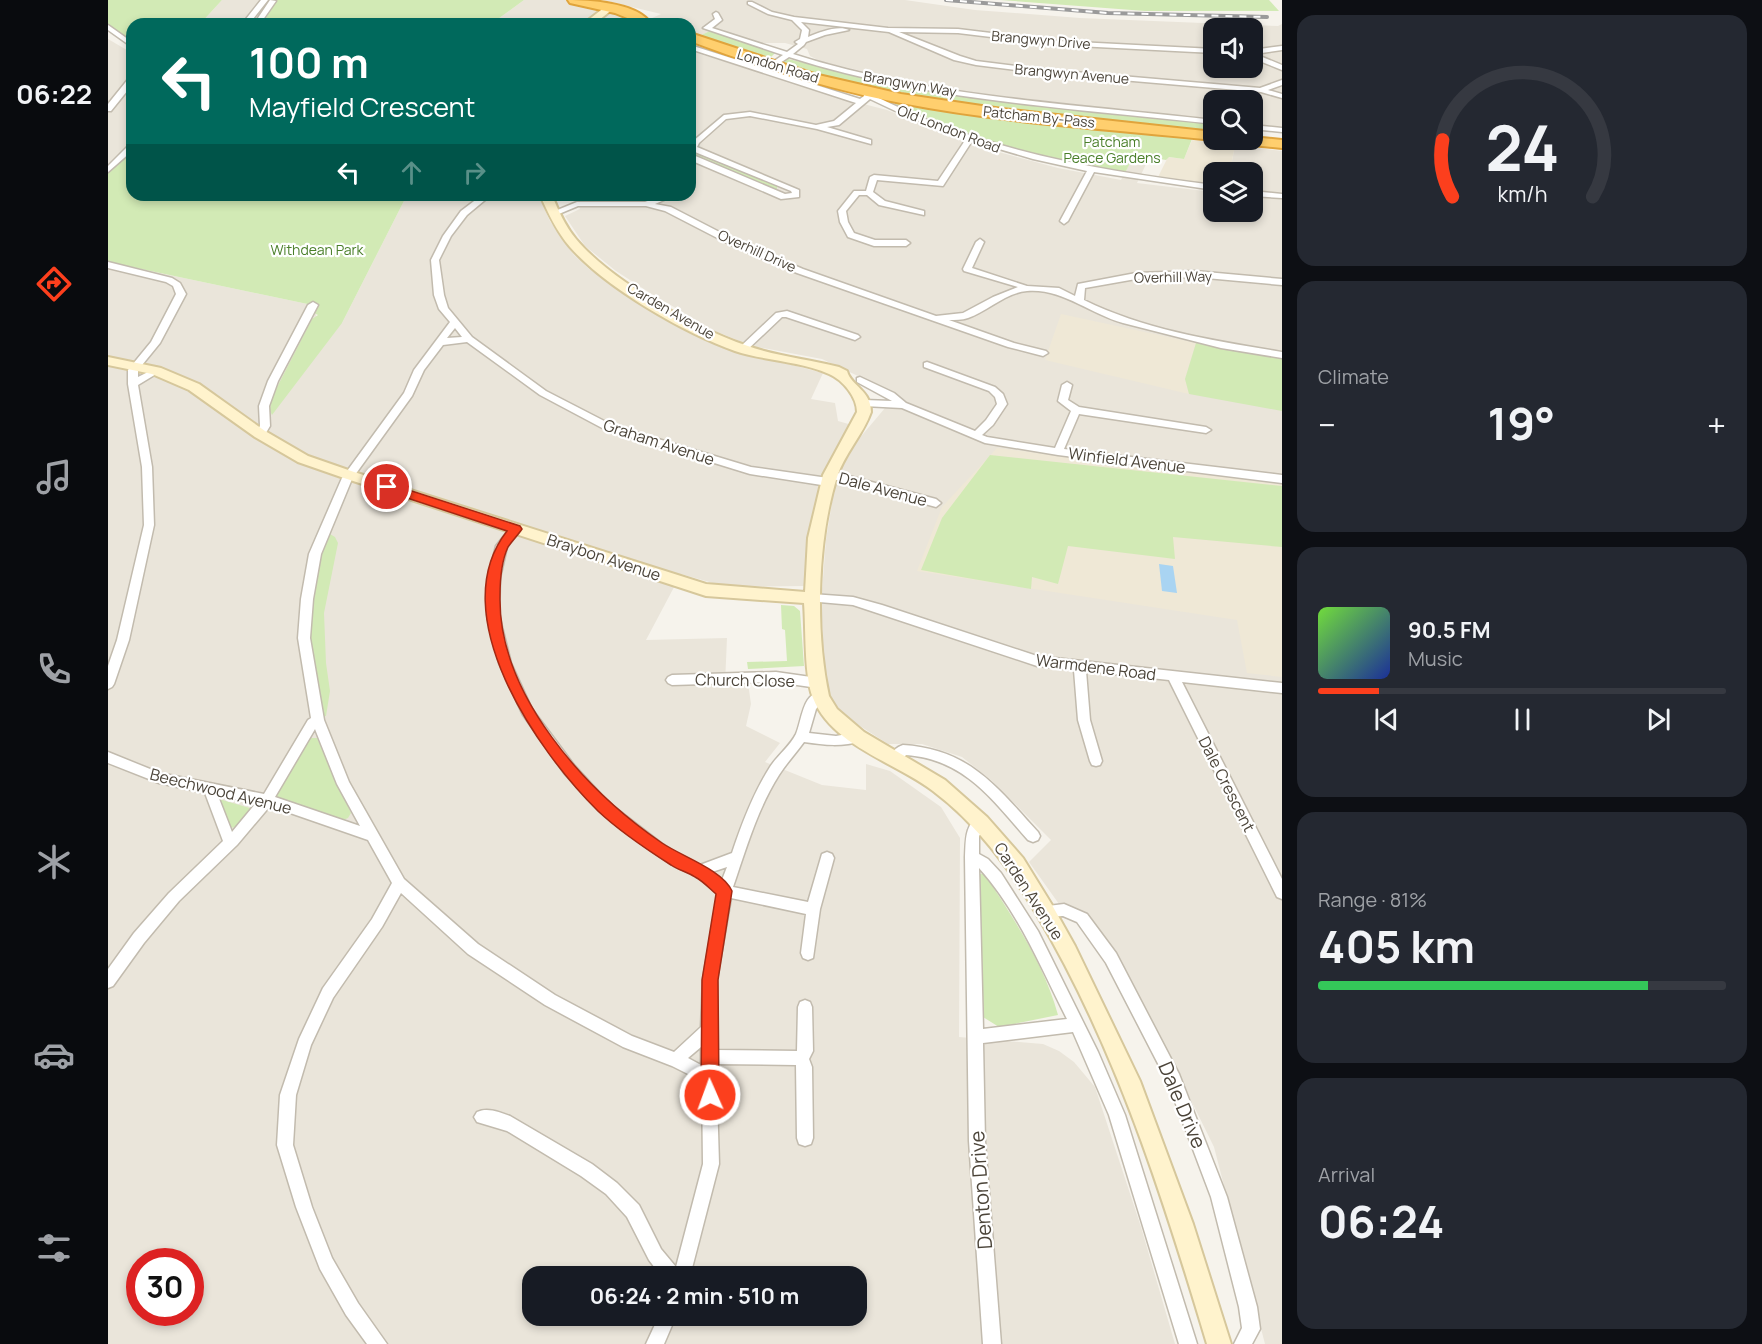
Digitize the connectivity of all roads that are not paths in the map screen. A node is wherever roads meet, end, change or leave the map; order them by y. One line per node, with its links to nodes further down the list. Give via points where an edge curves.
1 (265, 0): 8 (street)
2 (273, 0): 9 (street)
3 (574, 0): 6 (highway)
4 (588, 0): 6 (highway)
5 (750, 3): 12 (street, Brangwyn Drive, via 770,14)
6 (608, 9): 10 (street); 11 (highway)
7 (716, 15): 24 (street, Brangwyn Way, via 719,20 706,28)
8 (250, 18)
9 (261, 18)
10 (596, 18)
11 (639, 18)
12 (794, 19): 14 (street, Brangwyn Drive); 18 (street, via 806,30)
13 (108, 27): 16 (street)
14 (868, 28): 15 (street, Brangwyn Drive); 18 (street, Brangwyn Drive, via 824,33)
15 (888, 30): 21 (street, Brangwyn Drive, via 958,31 1058,43); 30 (street, Brangwyn Avenue, via 976,63)
16 (126, 40)
17 (696, 40): 23 (highway, London Road)
18 (804, 41): 24 (street, Brangwyn Drive)
19 (696, 48): 23 (street, Old London Road)
20 (1282, 48): 22 (street)
21 (1203, 50)
22 (1263, 52)
23 (724, 54): 26 (highway, London Road); 32 (street, Old London Road)
24 (785, 54): 26 (street, Brangwyn Drive); 35 (street, Brangwyn Way, via 929,89)
25 (1263, 59): 27 (street)
26 (771, 64): 32 (highway, London Road)
27 (1282, 68)
28 (1282, 82): 30 (street, Brangwyn Avenue)
29 (126, 87): 34 (street)
30 (1261, 90)
31 (1263, 91): 33 (street, Brangwyn Avenue)
32 (865, 96): 36 (street); 40 (highway, Patcham By-Pass); 42 (street, Old London Road)
33 (1282, 96)
34 (108, 109)
35 (1203, 121)
36 (836, 123): 37 (street); 41 (street)
37 (816, 127): 41 (street); 46 (street, via 750,114 724,117)
38 (1263, 128): 39 (street)
39 (1282, 130)
40 (1203, 135)
41 (847, 136): 43 (street)
42 (969, 140): 53 (street, Old London Road); 57 (street, via 940,184 874,177)
43 (868, 142)
44 (1263, 142): 45 (highway)
45 (1282, 144)
46 (696, 145)
47 (696, 151): 50 (street)
48 (696, 152): 51 (street)
49 (126, 153): 52 (street)
50 (719, 160): 51 (street); 54 (street)
51 (711, 165): 56 (street)
52 (108, 170)
53 (1091, 170): 55 (street, Old London Road); 70 (street)
54 (782, 186): 56 (street); 56 (street, via 795,190 796,195 784,197)
55 (1203, 186)
56 (774, 192)
57 (868, 193): 69 (street, via 882,203); 72 (street, via 857,193 842,211 851,235 874,243)
58 (1263, 194): 59 (street)
59 (1282, 196)
60 (479, 201): 82 (street, Graham Avenue, via 464,213 435,260 439,295)
61 (549, 201): 68 (street, Carden Avenue)
62 (564, 201): 65 (street, Overhill Drive)
63 (654, 201): 66 (street)
64 (668, 201): 67 (street)
65 (577, 204): 66 (street, Overhill Drive); 68 (street, Overhill Drive)
66 (646, 204): 67 (street, Overhill Drive)
67 (668, 209): 81 (street, Overhill Drive, via 800,271)
68 (554, 213): 87 (street, Carden Avenue, via 574,244 611,276 712,336)
69 (921, 213)
70 (1064, 221)
71 (980, 242): 76 (street, via 967,269)
72 (906, 243)
73 (108, 265): 92 (street, via 169,280 181,294 155,343)
74 (1282, 282): 75 (street, Overhill Way, via 1195,274 1136,276)
75 (1081, 286): 77 (street, Overhill Drive); 78 (street)
76 (1025, 288): 77 (street, Overhill Drive); 80 (street, Overhill Drive)
77 (1059, 291): 78 (street, Overhill Drive)
78 (1079, 302): 89 (street, Overhill Drive, via 1126,321 1221,345)
79 (313, 305): 102 (street, via 273,381)
80 (965, 316): 81 (street, Overhill Drive); 83 (street)
81 (935, 319): 83 (street, Overhill Drive)
82 (454, 323): 85 (street, Graham Avenue); 86 (street)
83 (964, 328): 88 (street, Overhill Drive)
84 (855, 337): 87 (street, via 787,314 779,315)
85 (469, 339): 86 (street); 106 (street, Graham Avenue, via 543,393 608,427 750,470)
86 (440, 342): 105 (street, via 419,370 410,394)
87 (743, 349): 93 (street, Carden Avenue)
88 (1042, 353)
89 (1282, 355)
90 (108, 361): 92 (street, Braybon Avenue)
91 (927, 365): 103 (street, via 992,389 1000,396 1002,404 997,414)
92 (136, 366): 94 (street, Braybon Avenue); 96 (street)
93 (834, 370): 95 (street, Carden Avenue); 98 (street)
94 (156, 371): 96 (street); 102 (street, Braybon Avenue, via 194,387)
95 (860, 380): 98 (street, via 870,390); 99 (street, Winfield Avenue)
96 (133, 384): 114 (street, via 147,467 149,525 123,640)
97 (1067, 385): 100 (street, via 1063,401)
98 (871, 402): 99 (street); 106 (street, via 873,413 856,431)
99 (899, 402): 103 (street, Winfield Avenue)
100 (1076, 410): 101 (street); 104 (street)
101 (1206, 430)
102 (260, 434): 105 (street, Braybon Avenue, via 303,459)
103 (974, 436): 104 (street, Winfield Avenue)
104 (1058, 452): 107 (street, Winfield Avenue)
105 (349, 475): 109 (street, Braybon Avenue); 117 (street, via 315,554 307,599 304,638)
106 (829, 478): 108 (street, Dale Avenue); 110 (street, via 816,538)
107 (1282, 479)
108 (936, 503)
109 (516, 529): 110 (street, Braybon Avenue, via 706,590); 132 (street, via 502,546 494,578 493,615 505,663 527,712 569,769 604,807 656,847)
110 (812, 598): 111 (street, Warmdene Road, via 853,601 1037,661); 116 (street)
111 (1080, 666): 112 (street, Warmdene Road); 122 (street, via 1084,720)
112 (1173, 676): 115 (street, Warmdene Road); 135 (street, Dale Crescent)
113 (672, 680): 116 (street, Church Close, via 776,677)
114 (108, 684)
115 (1282, 688)
116 (820, 690): 118 (street, via 810,706); 119 (street, Carden Avenue, via 831,714)
117 (318, 720): 124 (street); 126 (street, via 343,784)
118 (801, 737): 119 (street, via 836,741); 129 (street, via 762,793)
119 (858, 737): 121 (street, Carden Avenue)
120 (108, 757): 123 (street, Beechwood Avenue, via 159,778)
121 (894, 759): 125 (street, Carden Avenue, via 939,785); 127 (street, via 903,750 915,749 956,762 978,778)
122 (1096, 761)
123 (214, 788): 124 (street, Beechwood Avenue); 128 (street, via 212,793 227,837)
124 (267, 800): 126 (street, Beechwood Avenue); 128 (street)
125 (981, 822): 130 (street, Denton Drive, via 972,835); 137 (street, Carden Avenue, via 1016,864)
126 (370, 835): 133 (street)
127 (1033, 836)
128 (232, 841): 139 (street, via 174,897)
129 (736, 857): 132 (street); 134 (street)
130 (972, 857): 141 (street, Carden Avenue, via 996,877 1033,936); 143 (street, Denton Drive)
131 (827, 858): 136 (street)
132 (700, 871): 134 (street)
133 (399, 883): 146 (street, via 473,949 550,1000 628,1042); 153 (street, via 377,923 328,993 304,1044 288,1095 285,1145 326,1263)
134 (725, 891): 136 (street); 142 (street, via 710,980)
135 (1282, 893)
136 (813, 909): 138 (street)
137 (1045, 911): 157 (street, Carden Avenue, via 1131,1081); 158 (street, Dale Drive, via 1064,910 1082,918 1111,958 1174,1079 1225,1219 1248,1307 1251,1329)
138 (808, 953)
139 (108, 981)
140 (805, 1007): 145 (street, via 805,1051)
141 (1076, 1025): 143 (street); 156 (street, Carden Avenue, via 1117,1115)
142 (708, 1030): 144 (street); 146 (street)
143 (974, 1035): 155 (street, Denton Drive, via 977,1142)
144 (710, 1057): 145 (street); 147 (street)
145 (801, 1058): 149 (street)
146 (676, 1060): 147 (street)
147 (709, 1077): 151 (street, via 711,1164)
148 (482, 1117): 150 (street, via 502,1120 615,1191 633,1210)
149 (805, 1138)
150 (662, 1266)
151 (685, 1266)
152 (663, 1326): 154 (street)
153 (378, 1344)
154 (655, 1344)
155 (992, 1344)
156 (1188, 1344)
157 (1219, 1344)
158 (1244, 1344)

